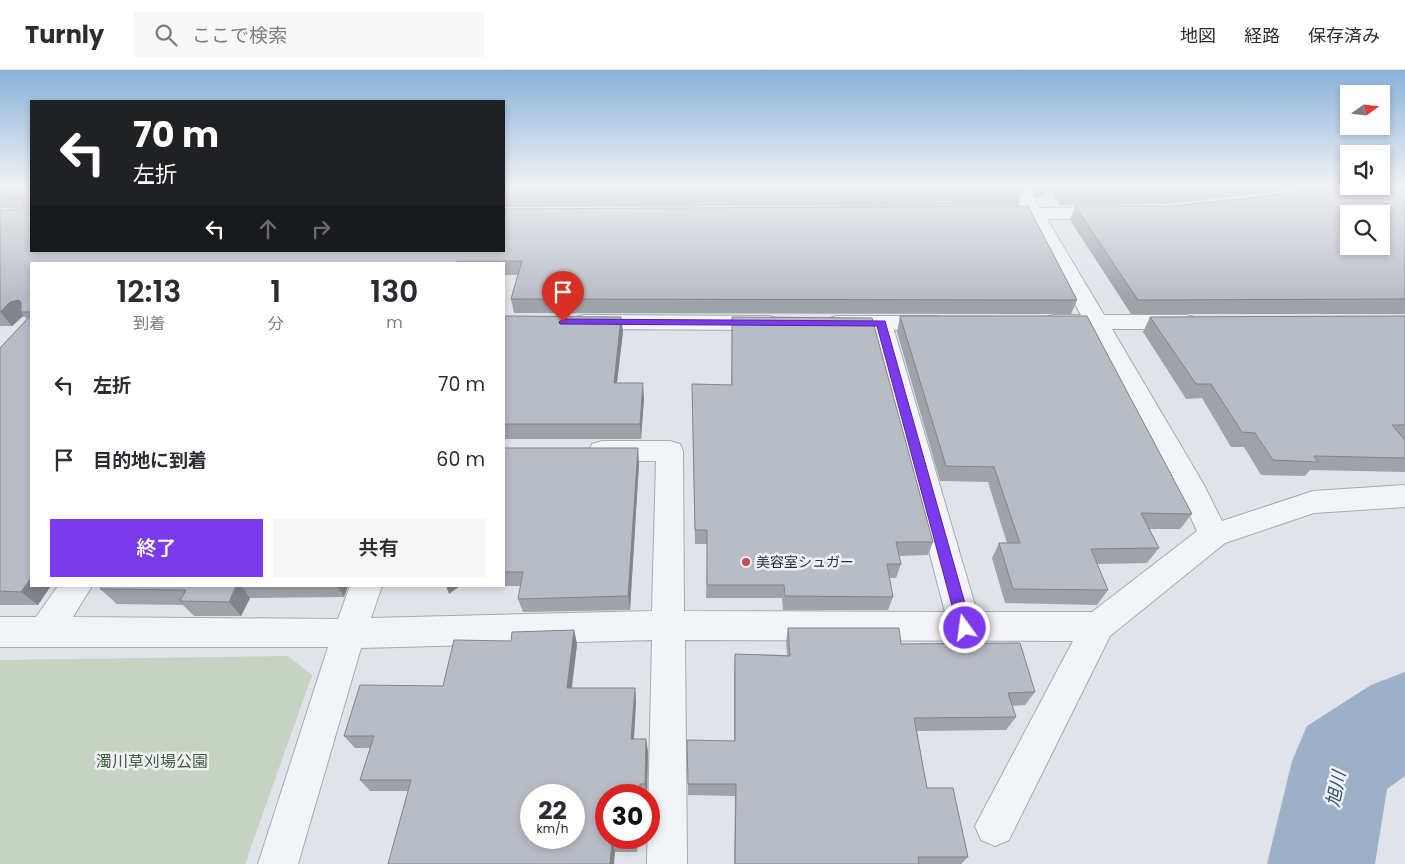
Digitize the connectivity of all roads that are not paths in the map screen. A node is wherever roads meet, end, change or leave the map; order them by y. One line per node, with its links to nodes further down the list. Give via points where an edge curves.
1 (1039, 224): 7 (street)
2 (563, 322): 5 (street)
3 (1036, 322): 7 (street)
4 (1211, 322): 7 (street)
5 (881, 323): 6 (street); 15 (street)
6 (958, 323)
7 (1096, 323): 10 (street, via 1194,493)
8 (572, 451): 13 (street, via 670,451)
9 (1405, 496): 10 (street, via 1313,502)
10 (1214, 535): 14 (street)
11 (75, 587): 17 (street)
12 (366, 587): 18 (street)
13 (669, 624): 15 (street); 18 (street); 21 (street)
14 (1098, 626): 15 (street); 19 (street)
15 (965, 628)
16 (0, 632): 17 (street)
17 (45, 632): 18 (street)
18 (349, 634): 20 (street)
19 (995, 826)
20 (278, 864)
21 (667, 864)

